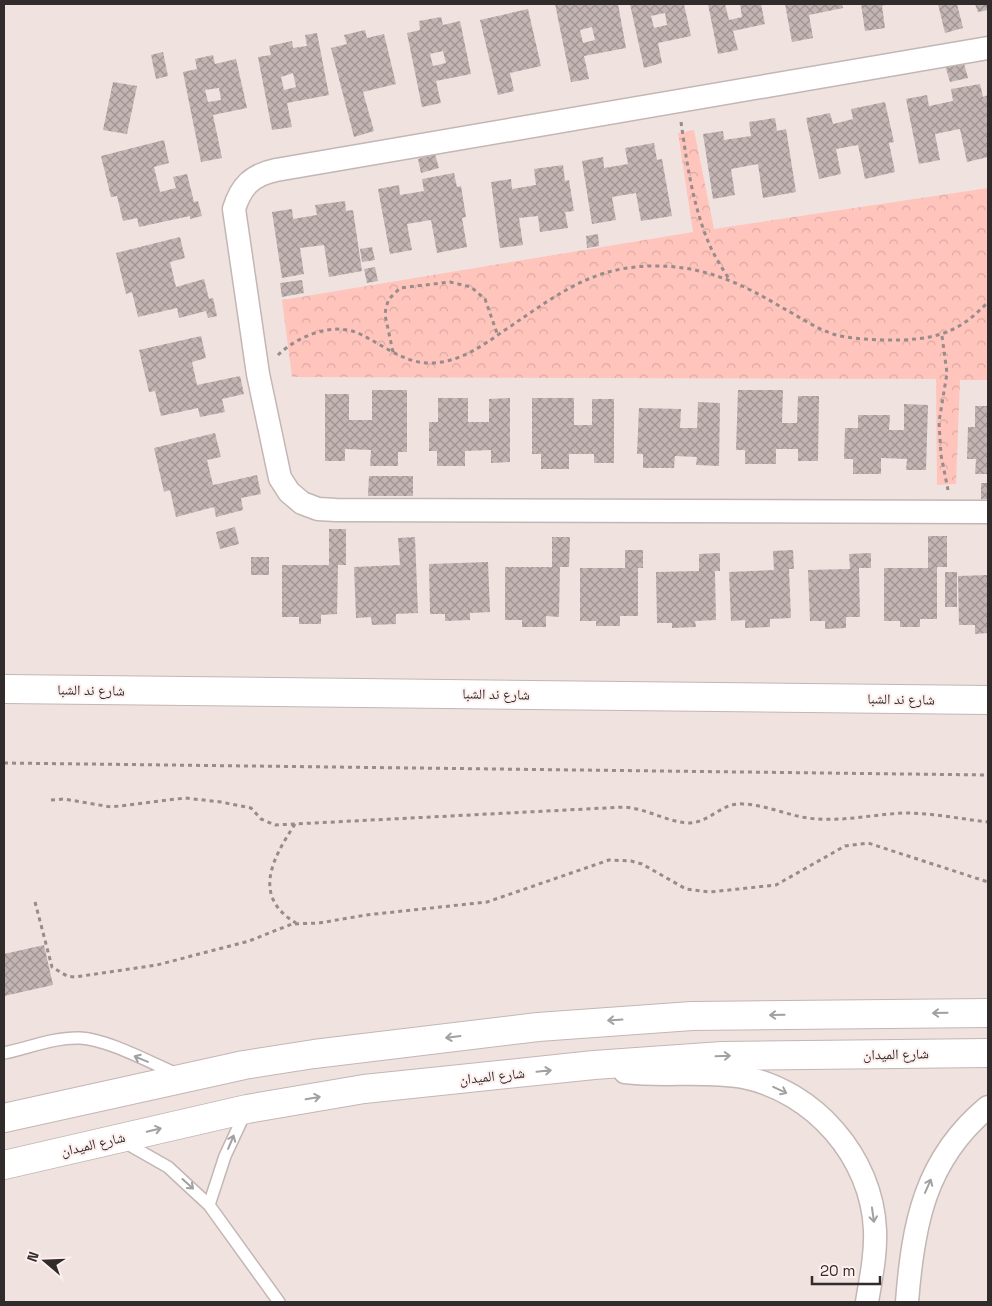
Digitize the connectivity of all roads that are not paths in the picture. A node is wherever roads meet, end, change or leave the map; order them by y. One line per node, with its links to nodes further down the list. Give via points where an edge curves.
1 (988, 48): 2 (street, via 261,173 238,194 234,210 258,374 280,478 302,503 318,509)
2 (988, 512)
3 (4, 689): 4 (street, شارع ند الشبا)
4 (988, 700)
5 (988, 1013): 9 (street, one-way to 9, via 615,1020 314,1054)
6 (988, 1052): 8 (street, شارع الميدان, one-way to 6, via 722,1056)
7 (4, 1053): 9 (lane, one-way to 7, via 106,1044 80,1038)
8 (594, 1066): 11 (street, شارع الميدان, one-way to 8, via 364,1089); 17 (street, one-way to 17, via 634,1073 743,1078 780,1090 814,1110 852,1154 868,1190 875,1239)
9 (186, 1078): 12 (street)
10 (988, 1107): 18 (street, one-way to 10, via 918,1216 925,1194 954,1141)
11 (247, 1109): 13 (street, شارع الميدان, one-way to 11); 15 (lane, one-way to 11, via 225,1156)
12 (4, 1118)
13 (118, 1138): 14 (street, شارع الميدان); 15 (lane, one-way to 15, via 168,1167)
14 (4, 1165)
15 (209, 1205): 16 (lane)
16 (279, 1302)
17 (868, 1302)
18 (907, 1302)

